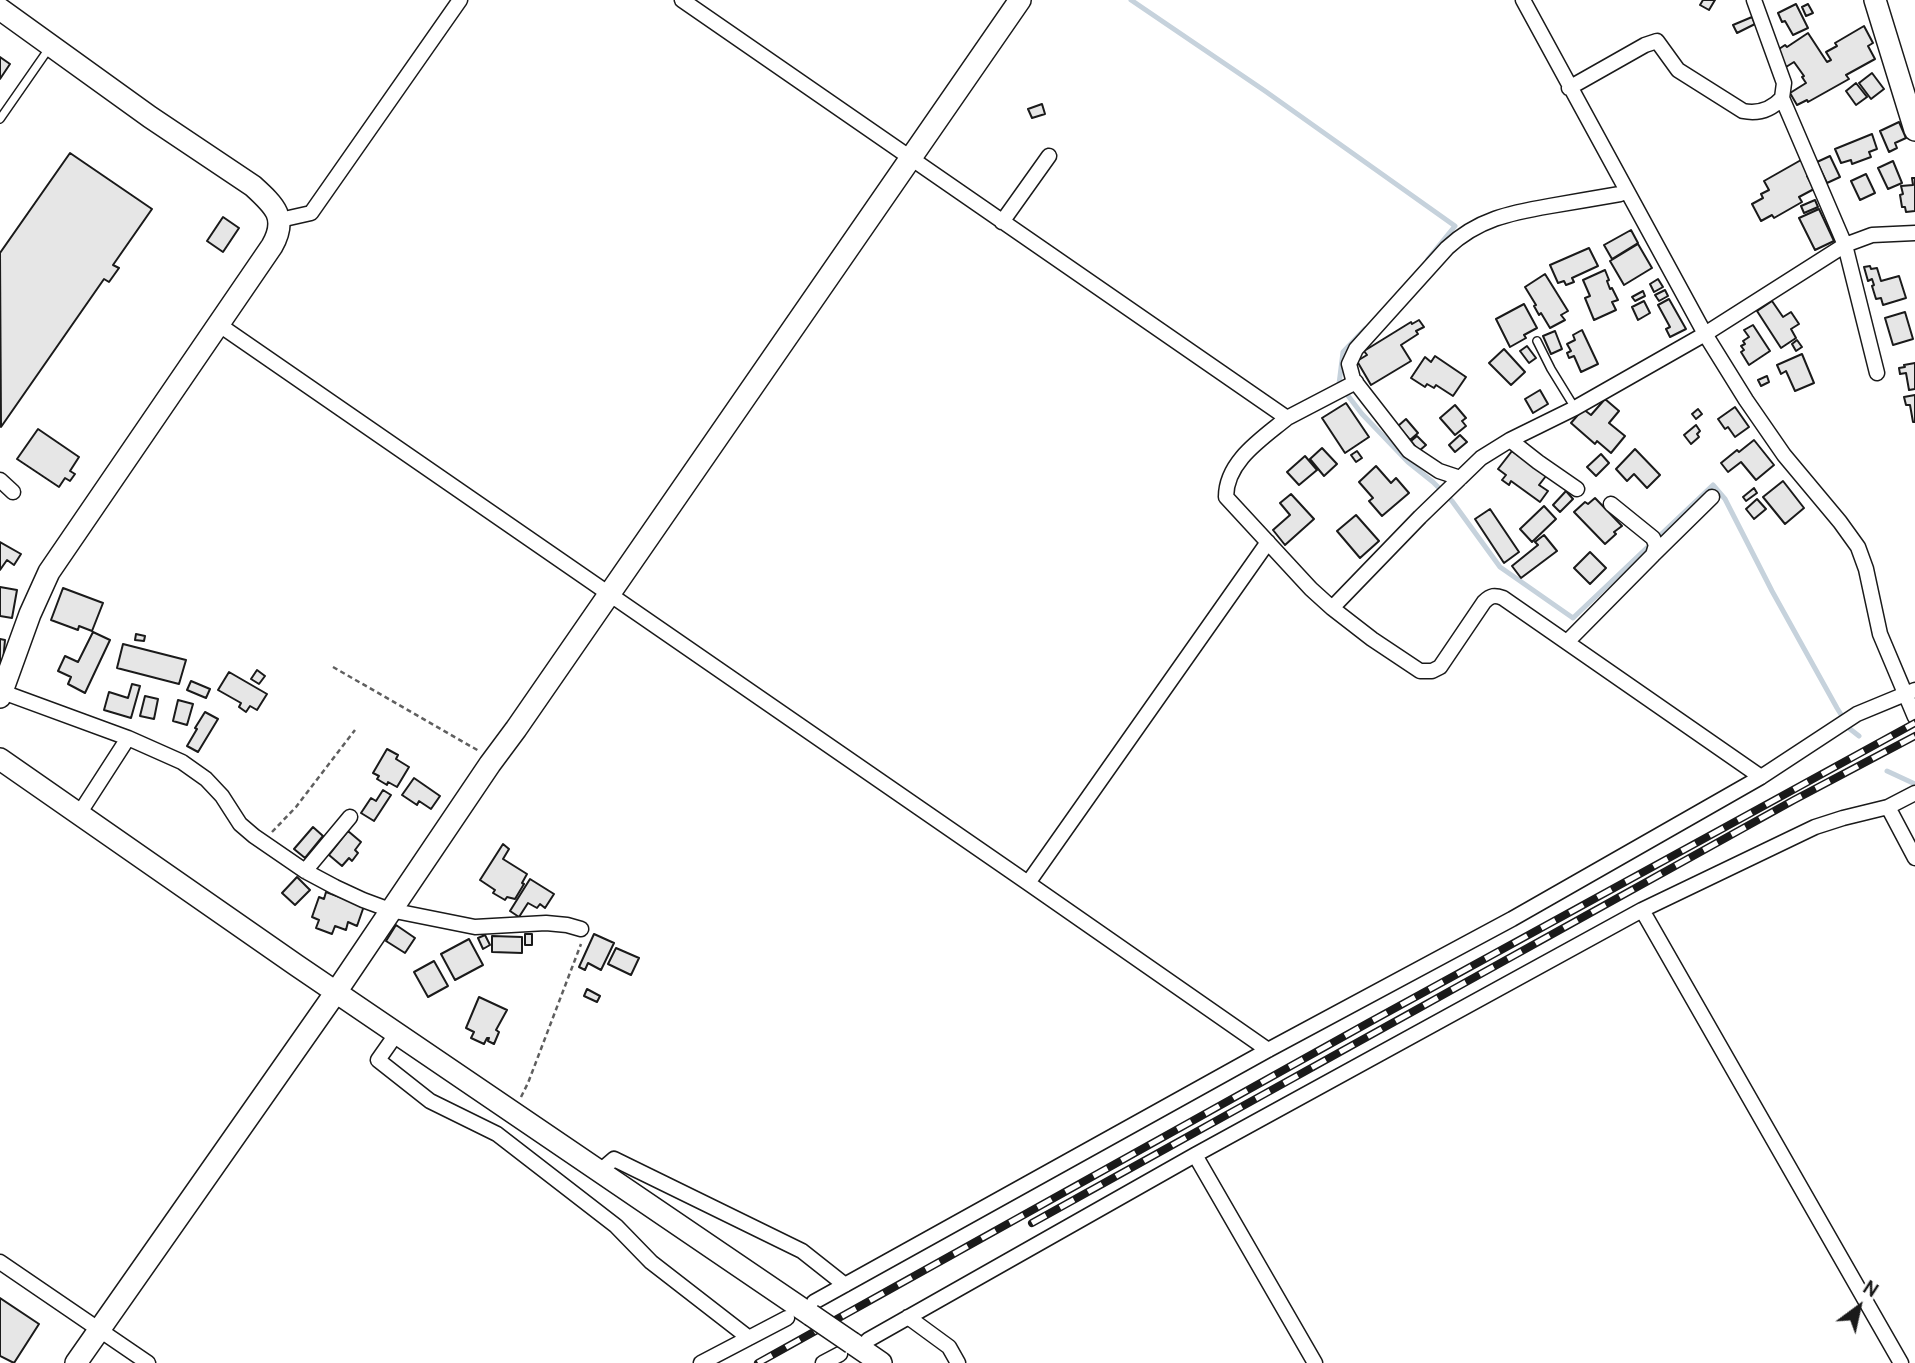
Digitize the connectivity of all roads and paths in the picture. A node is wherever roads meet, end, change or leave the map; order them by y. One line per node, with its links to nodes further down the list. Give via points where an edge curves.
1 (460, 0): 17 (street, via 311,213)
2 (682, 0): 7 (street)
3 (1020, 0): 15 (street)
4 (1522, 0): 10 (street)
5 (1754, 0): 11 (street, via 1784,83)
6 (1875, 0): 13 (street)
7 (698, 5): 15 (street)
8 (0, 9): 9 (street)
9 (50, 46): 12 (lane); 17 (street, via 253,186)
10 (1569, 88): 11 (street, via 1657,41 1678,70 1743,111 1769,109); 16 (street)
11 (1782, 98): 20 (street)
12 (0, 119)
13 (1915, 130)
14 (1049, 156): 18 (street)
15 (910, 159): 18 (street); 37 (street)
16 (1627, 191): 22 (street); 25 (street, via 1507,214 1458,237 1356,349 1349,364)
17 (280, 220): 21 (street, via 272,246)
18 (1002, 222): 27 (street)
19 (1915, 233): 20 (street, via 1871,235)
20 (1844, 244): 22 (street); 24 (street)
21 (218, 324): 37 (street); 42 (street, via 49,572)
22 (1705, 334): 26 (street); 41 (street, via 1784,455 1858,547 1880,634)
23 (1537, 341): 26 (lane)
24 (1877, 373)
25 (1356, 382): 27 (street); 29 (street, via 1409,451)
26 (1575, 408): 28 (street)
27 (1287, 418): 35 (street, via 1239,461 1226,490 1226,497)
28 (1510, 440): 29 (street); 31 (street)
29 (1460, 478): 38 (street)
30 (0, 480): 32 (street)
31 (1577, 489)
32 (13, 492)
33 (1712, 497): 36 (street)
34 (1611, 504): 36 (street, via 1653,538)
35 (1268, 542): 38 (street); 56 (street)
36 (1653, 555): 39 (street)
37 (609, 595): 47 (street); 56 (street)
38 (1332, 608): 39 (street, via 1420,671 1440,667 1490,596 1503,598)
39 (1567, 642): 48 (street)
40 (333, 667): 47 (path)
41 (1910, 692): 43 (street); 48 (street, via 1857,714)
42 (1, 693): 45 (street)
43 (1915, 718)
44 (355, 730): 53 (path, via 296,807)
45 (128, 738): 51 (street); 53 (street, via 182,762 206,779 240,824)
46 (0, 759): 51 (street)
47 (493, 759): 57 (street)
48 (1761, 777): 62 (street, via 1512,919)
49 (1915, 793): 50 (street)
50 (1888, 807): 54 (street); 58 (street, via 1815,827)
51 (79, 814): 60 (street)
52 (350, 817): 55 (street)
53 (262, 842): 55 (street)
54 (1915, 858)
55 (305, 871): 57 (street)
56 (1028, 883): 62 (street)
57 (390, 910): 59 (street, via 475,926 546,923); 60 (street)
58 (1642, 910): 64 (street); 81 (street)
59 (581, 929): 63 (path, via 576,958)
60 (336, 992): 61 (street); 71 (street)
61 (397, 1033): 63 (street); 72 (street, via 378,1060 430,1101 497,1134 617,1226 652,1262)
62 (1268, 1050): 67 (street)
63 (513, 1112): 65 (street)
64 (1195, 1155): 69 (street); 80 (street)
65 (600, 1171): 67 (street, via 614,1158 802,1251); 68 (street)
66 (0, 1262): 71 (street)
67 (845, 1285): 68 (street)
68 (813, 1309): 73 (street, bridge)
69 (908, 1317): 73 (street); 79 (street, via 949,1347)
70 (787, 1318): 72 (street)
71 (100, 1330): 74 (street); 75 (street)
72 (749, 1338): 76 (street)
73 (853, 1346): 77 (street); 78 (street)
74 (76, 1363)
75 (148, 1363)
76 (701, 1363)
77 (823, 1363)
78 (881, 1363)
79 (958, 1363)
80 (1315, 1363)
81 (1901, 1363)

